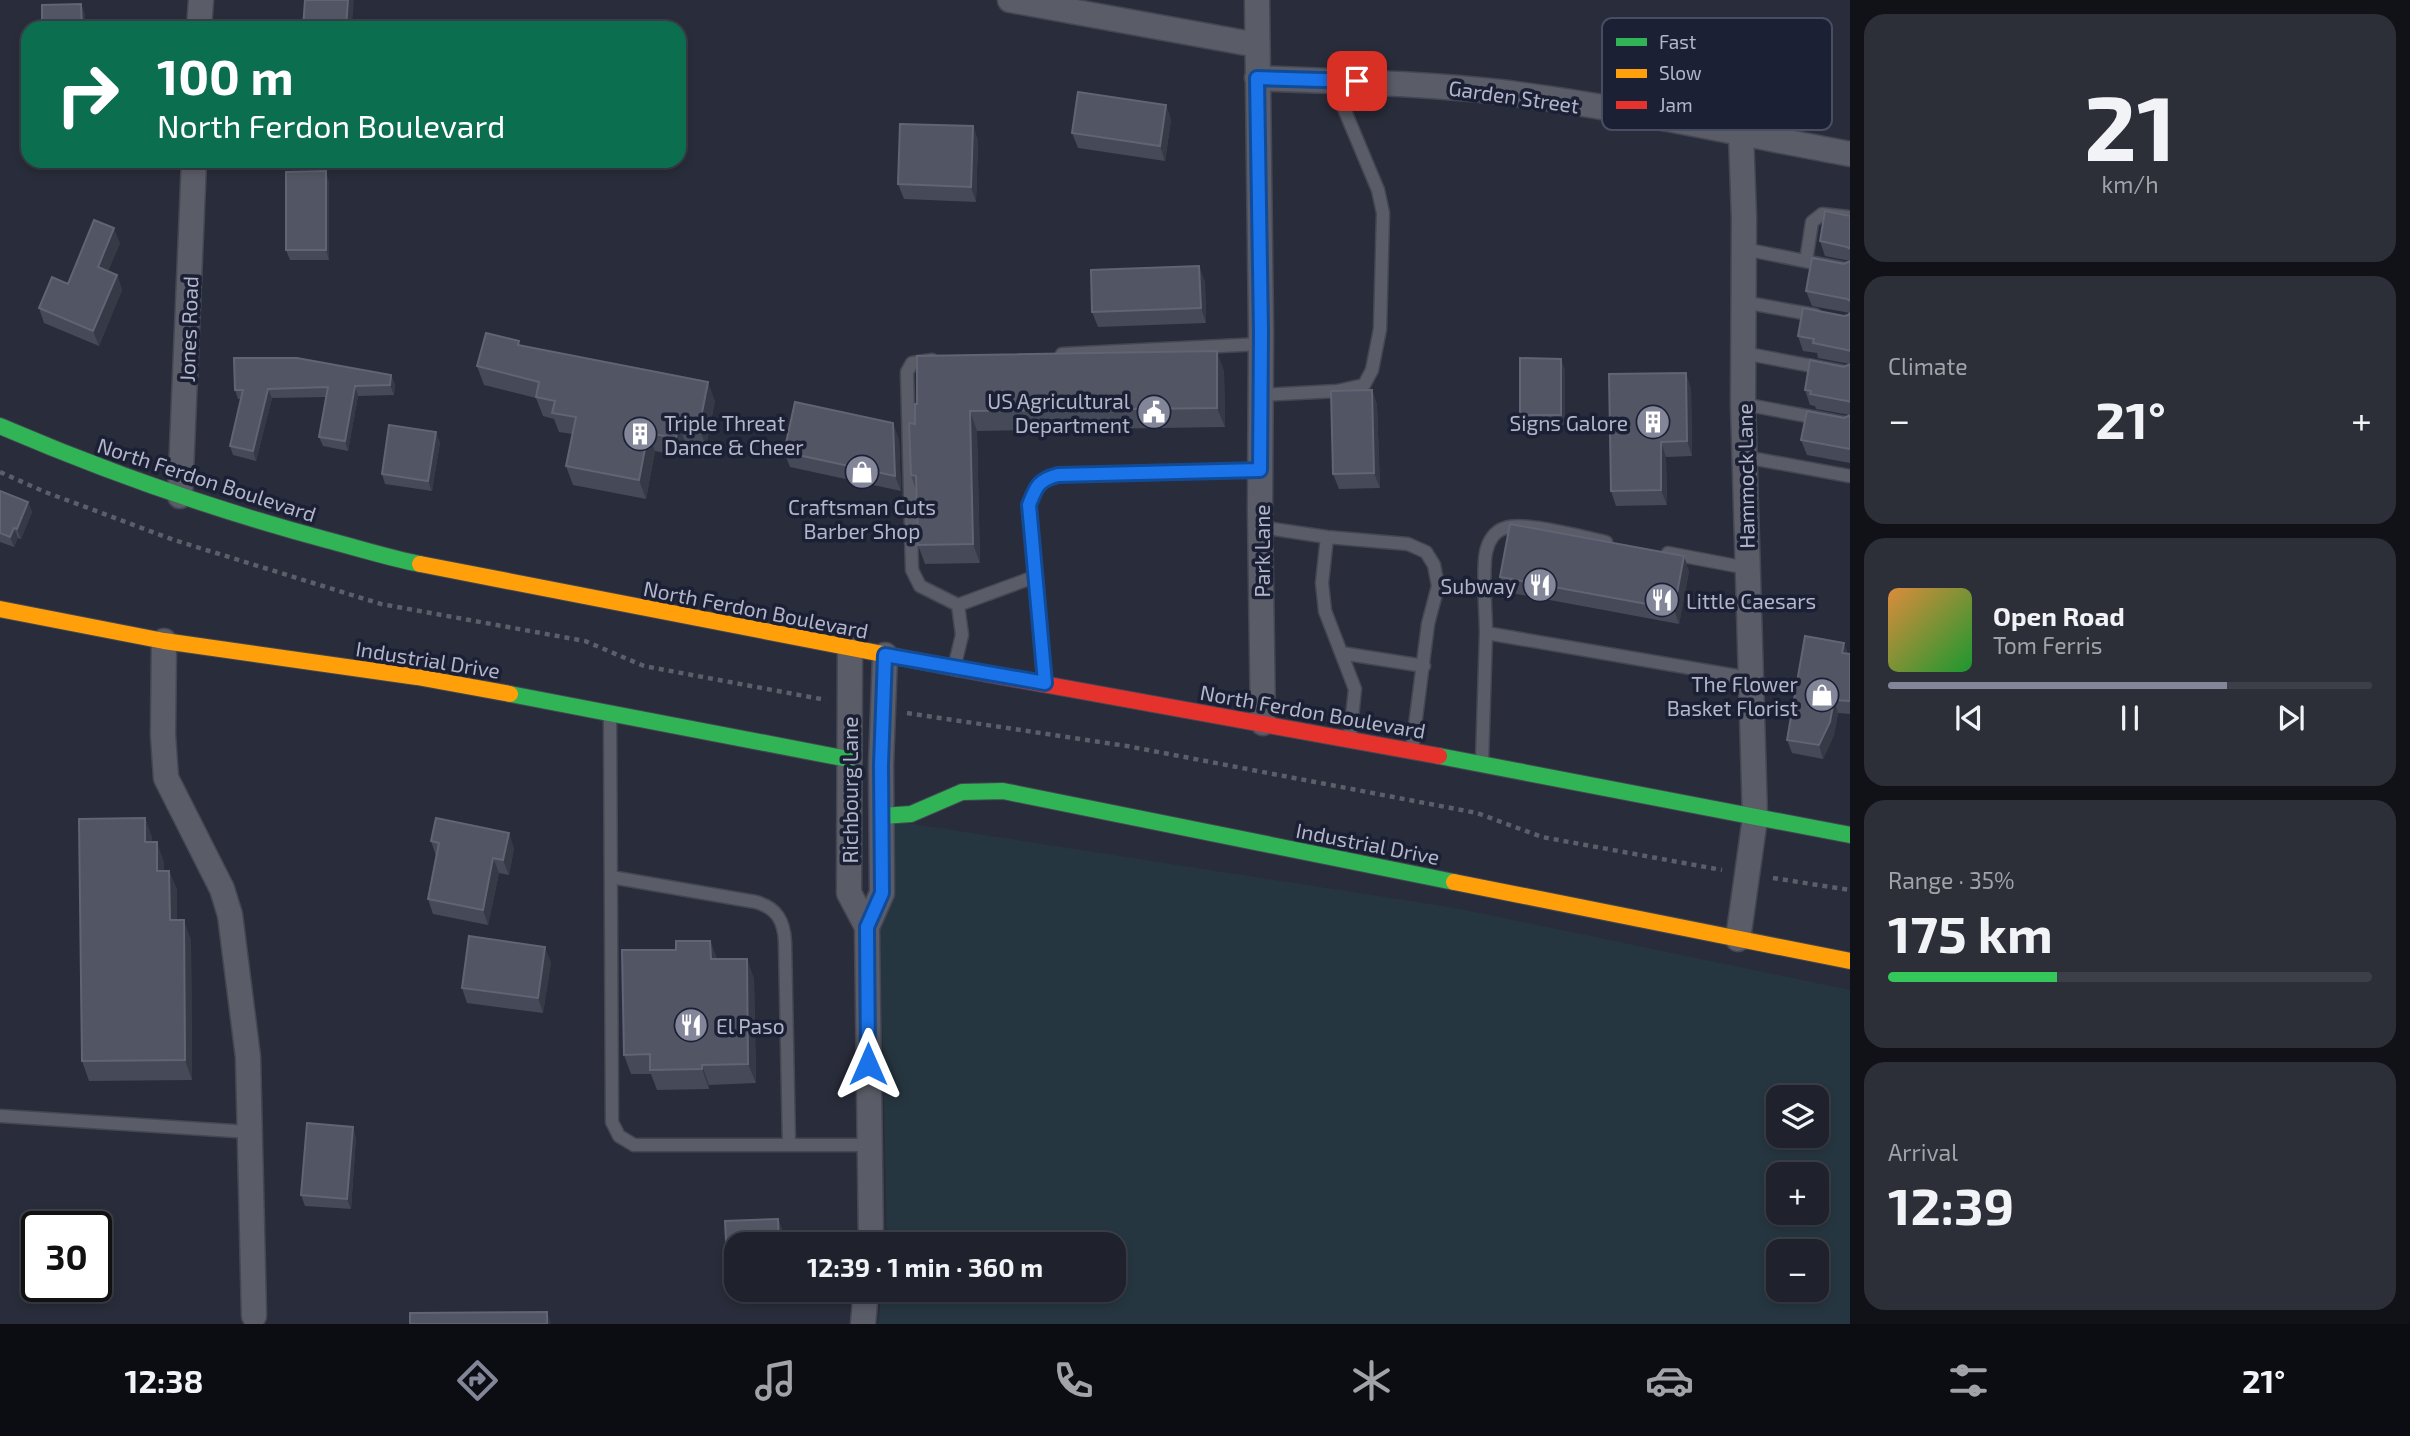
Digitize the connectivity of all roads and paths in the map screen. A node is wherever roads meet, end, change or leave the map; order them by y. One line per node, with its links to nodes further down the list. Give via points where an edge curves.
1 (201, 0): 4 (street)
2 (1010, 0): 5 (street)
3 (1257, 0): 5 (street, Park Lane)
4 (200, 21)
5 (1257, 45): 6 (street, Park Lane)
6 (1257, 78): 7 (street, Garden Street); 19 (street, Park Lane)
7 (1332, 80): 8 (street, Garden Street, via 1503,92); 24 (lane, via 1378,190 1383,213 1380,329 1372,370 1364,385)
8 (1602, 108)
9 (1718, 130): 10 (street, Garden Street)
10 (1741, 135): 11 (street, Garden Street); 14 (street, Hammock Lane)
11 (1850, 154)
12 (194, 168): 32 (street, Jones Road)
13 (1850, 217): 15 (lane, via 1822,214 1812,222)
14 (1744, 249): 15 (lane); 17 (street, Hammock Lane)
15 (1806, 261): 16 (lane)
16 (1850, 270)
17 (1743, 302): 18 (lane); 20 (street, Hammock Lane)
18 (1823, 317)
19 (1261, 344): 21 (lane); 24 (street, Park Lane)
20 (1743, 353): 23 (lane); 25 (street, Hammock Lane)
21 (1045, 355)
22 (950, 360): 39 (lane, via 912,363 906,390 912,570 920,586)
23 (1850, 373)
24 (1261, 395): 29 (street, Park Lane)
25 (1743, 404): 26 (lane); 28 (street, Hammock Lane)
26 (1850, 424)
27 (0, 426): 32 (main road, North Ferdon Boulevard)
28 (1745, 457): 31 (lane); 37 (street, Hammock Lane)
29 (1260, 470): 33 (street, Park Lane); 38 (lane, via 1044,478 1029,505)
30 (0, 472): 50 (path, via 174,540 381,604 585,641 644,666)
31 (1850, 476)
32 (180, 496): 43 (main road, North Ferdon Boulevard, via 411,562)
33 (1260, 527): 34 (lane); 53 (street, Park Lane)
34 (1327, 537): 44 (lane, via 1322,583 1325,611); 46 (lane, via 1408,544 1426,552 1438,586)
35 (1624, 545): 41 (lane, via 1529,527 1501,528 1486,553)
36 (1651, 550): 37 (lane)
37 (1747, 568): 48 (street, Hammock Lane)
38 (1034, 577): 39 (lane); 49 (lane)
39 (958, 605): 47 (lane, via 962,635)
40 (0, 608): 42 (main road, Industrial Drive)
41 (1486, 633): 48 (lane); 57 (lane)
42 (164, 640): 52 (main road, Industrial Drive, via 417,677); 68 (street, via 166,778 222,889 230,915 248,1057)
43 (850, 647): 45 (main road, North Ferdon Boulevard); 50 (street, Richbourg Lane)
44 (1341, 653): 46 (lane); 54 (lane, via 1356,690)
45 (885, 655): 47 (main road, North Ferdon Boulevard); 51 (street, Richbourg Lane)
46 (1423, 666): 55 (lane)
47 (955, 667): 49 (main road, North Ferdon Boulevard)
48 (1749, 678): 59 (street, Hammock Lane)
49 (1045, 683): 53 (main road, North Ferdon Boulevard)
50 (849, 704): 56 (street, Richbourg Lane)
51 (883, 709): 58 (street, Richbourg Lane); 61 (path, via 1127,746 1477,813 1542,837)
52 (610, 712): 56 (main road, Industrial Drive); 62 (lane)
53 (1263, 723): 54 (main road, North Ferdon Boulevard)
54 (1349, 739): 55 (main road, North Ferdon Boulevard)
55 (1411, 751): 57 (main road, North Ferdon Boulevard)
56 (848, 759): 64 (street, Richbourg Lane, via 849,892)
57 (1482, 764): 59 (main road, North Ferdon Boulevard)
58 (882, 816): 64 (street, Richbourg Lane, via 882,893); 65 (main road, Industrial Drive, via 918,813 949,795 972,789 1003,791)
59 (1755, 818): 60 (main road, North Ferdon Boulevard); 61 (street, Hammock Lane)
60 (1850, 835)
61 (1747, 874): 63 (path); 65 (street, Hammock Lane)
62 (611, 877): 69 (lane, via 756,902 779,915 785,942); 69 (lane, via 612,1122 619,1136 634,1144)
63 (1850, 890)
64 (867, 927): 70 (street, Richbourg Lane)
65 (1738, 939): 66 (main road, Industrial Drive)
66 (1850, 961)
67 (0, 1116): 68 (lane)
68 (250, 1132): 73 (street)
69 (789, 1145): 70 (lane)
70 (869, 1145): 71 (street, Richbourg Lane)
71 (871, 1232)
72 (865, 1302): 74 (street)
73 (255, 1320)
74 (863, 1324)

